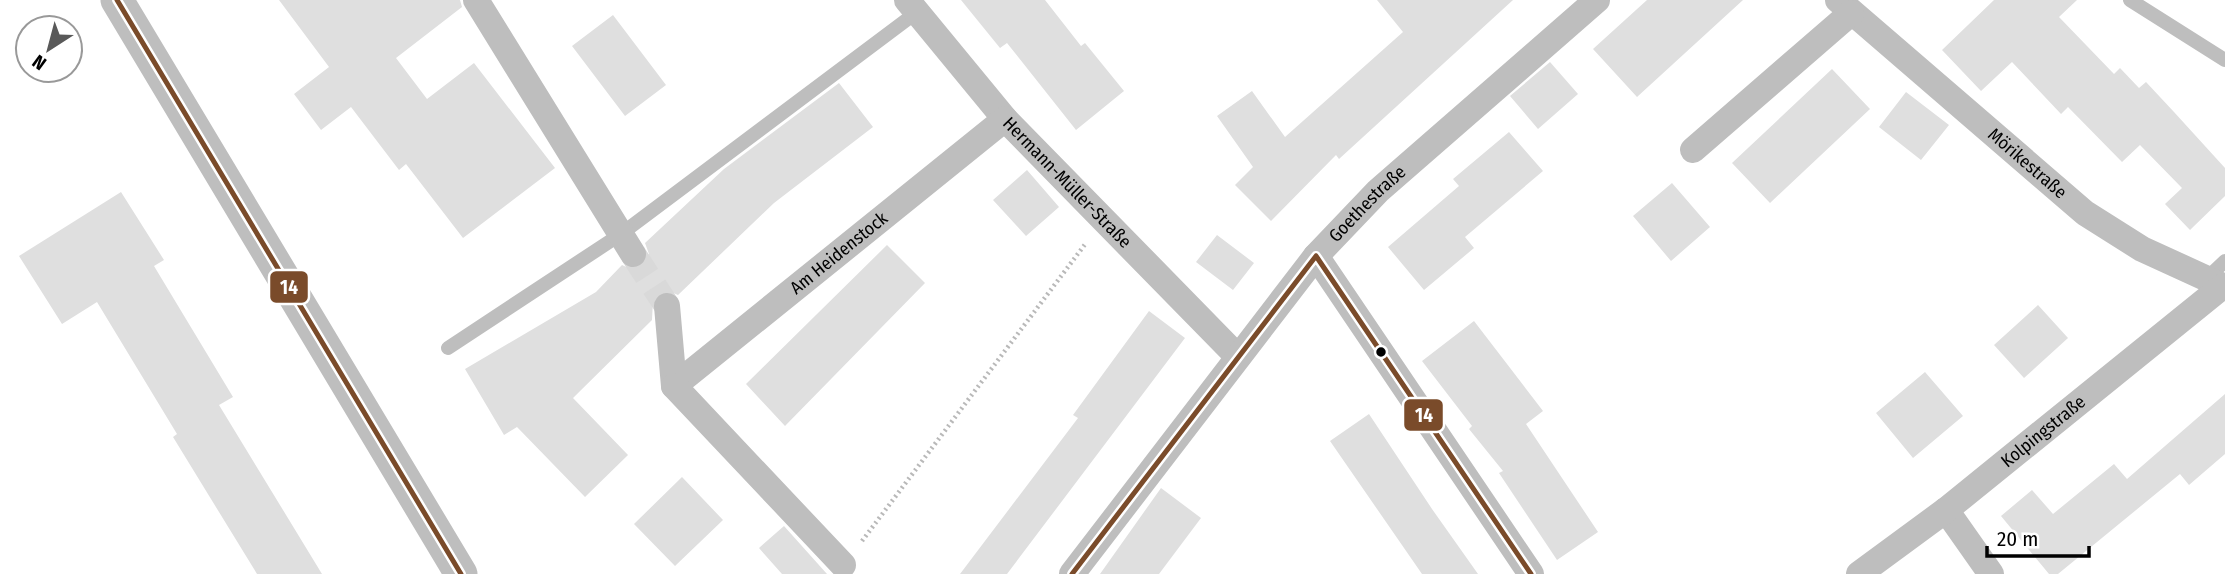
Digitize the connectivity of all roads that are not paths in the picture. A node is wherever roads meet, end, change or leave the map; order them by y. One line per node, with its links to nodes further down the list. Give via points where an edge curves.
1 (117, 0): 19 (street)
2 (477, 0): 10 (street)
3 (1597, 0): 11 (street, Goethestraße, via 1378,191)
4 (2130, 0): 7 (lane)
5 (912, 6): 8 (street, Hermann-Müller-Straße); 10 (lane)
6 (1845, 6): 9 (street, Mörikestraße); 12 (street, Mörikestraße, via 2085,214 2142,249)
7 (2225, 60)
8 (1005, 119): 15 (street, Hermann-Müller-Straße); 16 (street, Am Heidenstock)
9 (1693, 150)
10 (627, 244): 14 (lane)
11 (1316, 256): 15 (street, Goethestraße); 21 (street)
12 (2220, 278): 17 (street, Kolpingstraße)
13 (667, 306): 16 (street)
14 (448, 348)
15 (1238, 357): 20 (street, Goethestraße)
16 (674, 386): 18 (street)
17 (1946, 510): 22 (street, Kolpingstraße); 23 (street)
18 (844, 565)
19 (461, 574)
20 (1072, 574)
21 (1531, 574)
22 (1859, 574)
23 (1991, 574)

